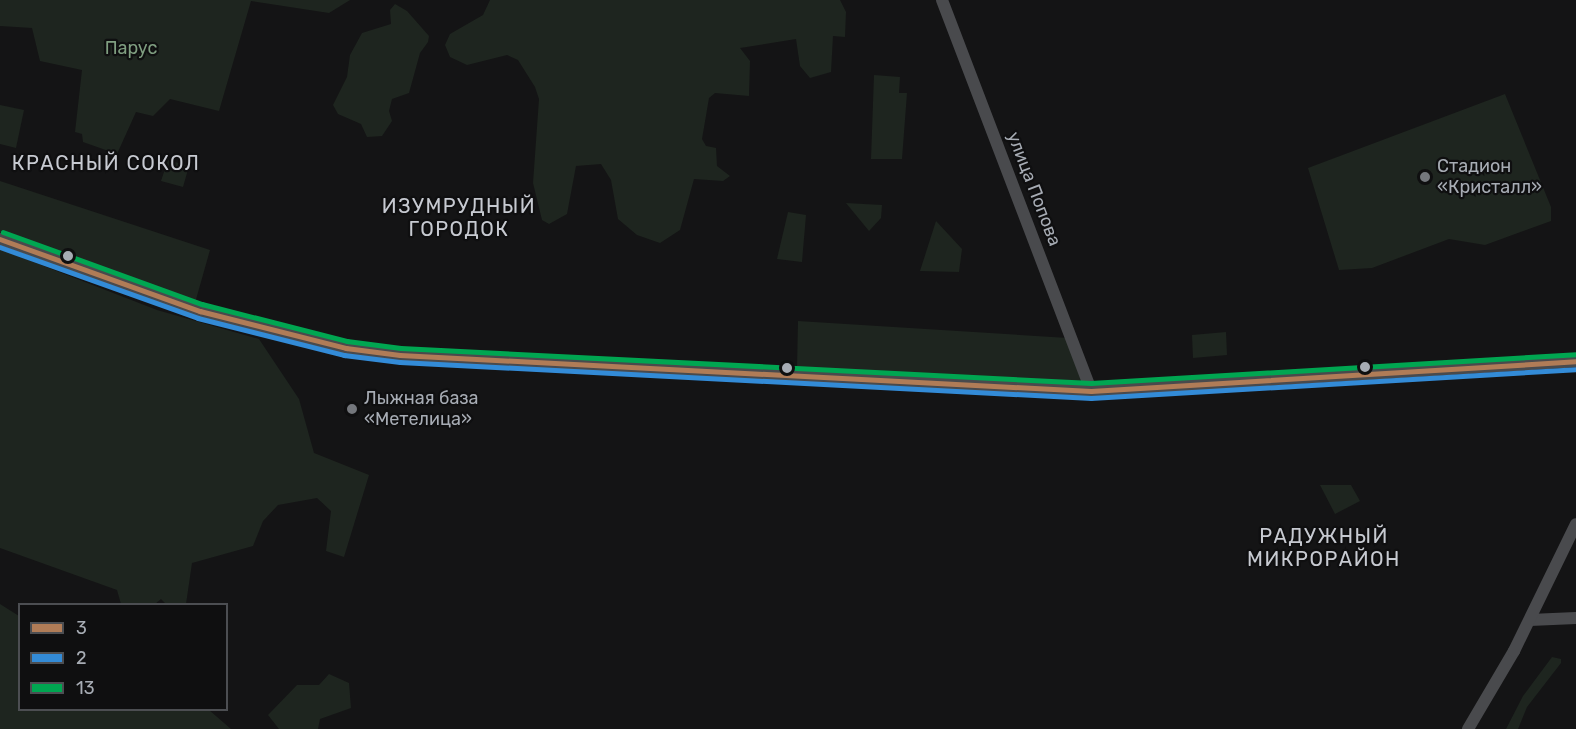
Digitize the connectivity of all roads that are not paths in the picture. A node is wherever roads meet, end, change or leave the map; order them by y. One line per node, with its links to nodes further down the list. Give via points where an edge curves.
1 (942, 0): 4 (street, улица Попова)
2 (0, 239): 4 (street, via 201,311 346,348 381,353)
3 (1576, 361): 4 (street)
4 (1091, 391)
5 (1576, 524): 7 (street)
6 (1576, 618): 7 (street)
7 (1530, 620): 8 (street)
8 (1468, 729)

